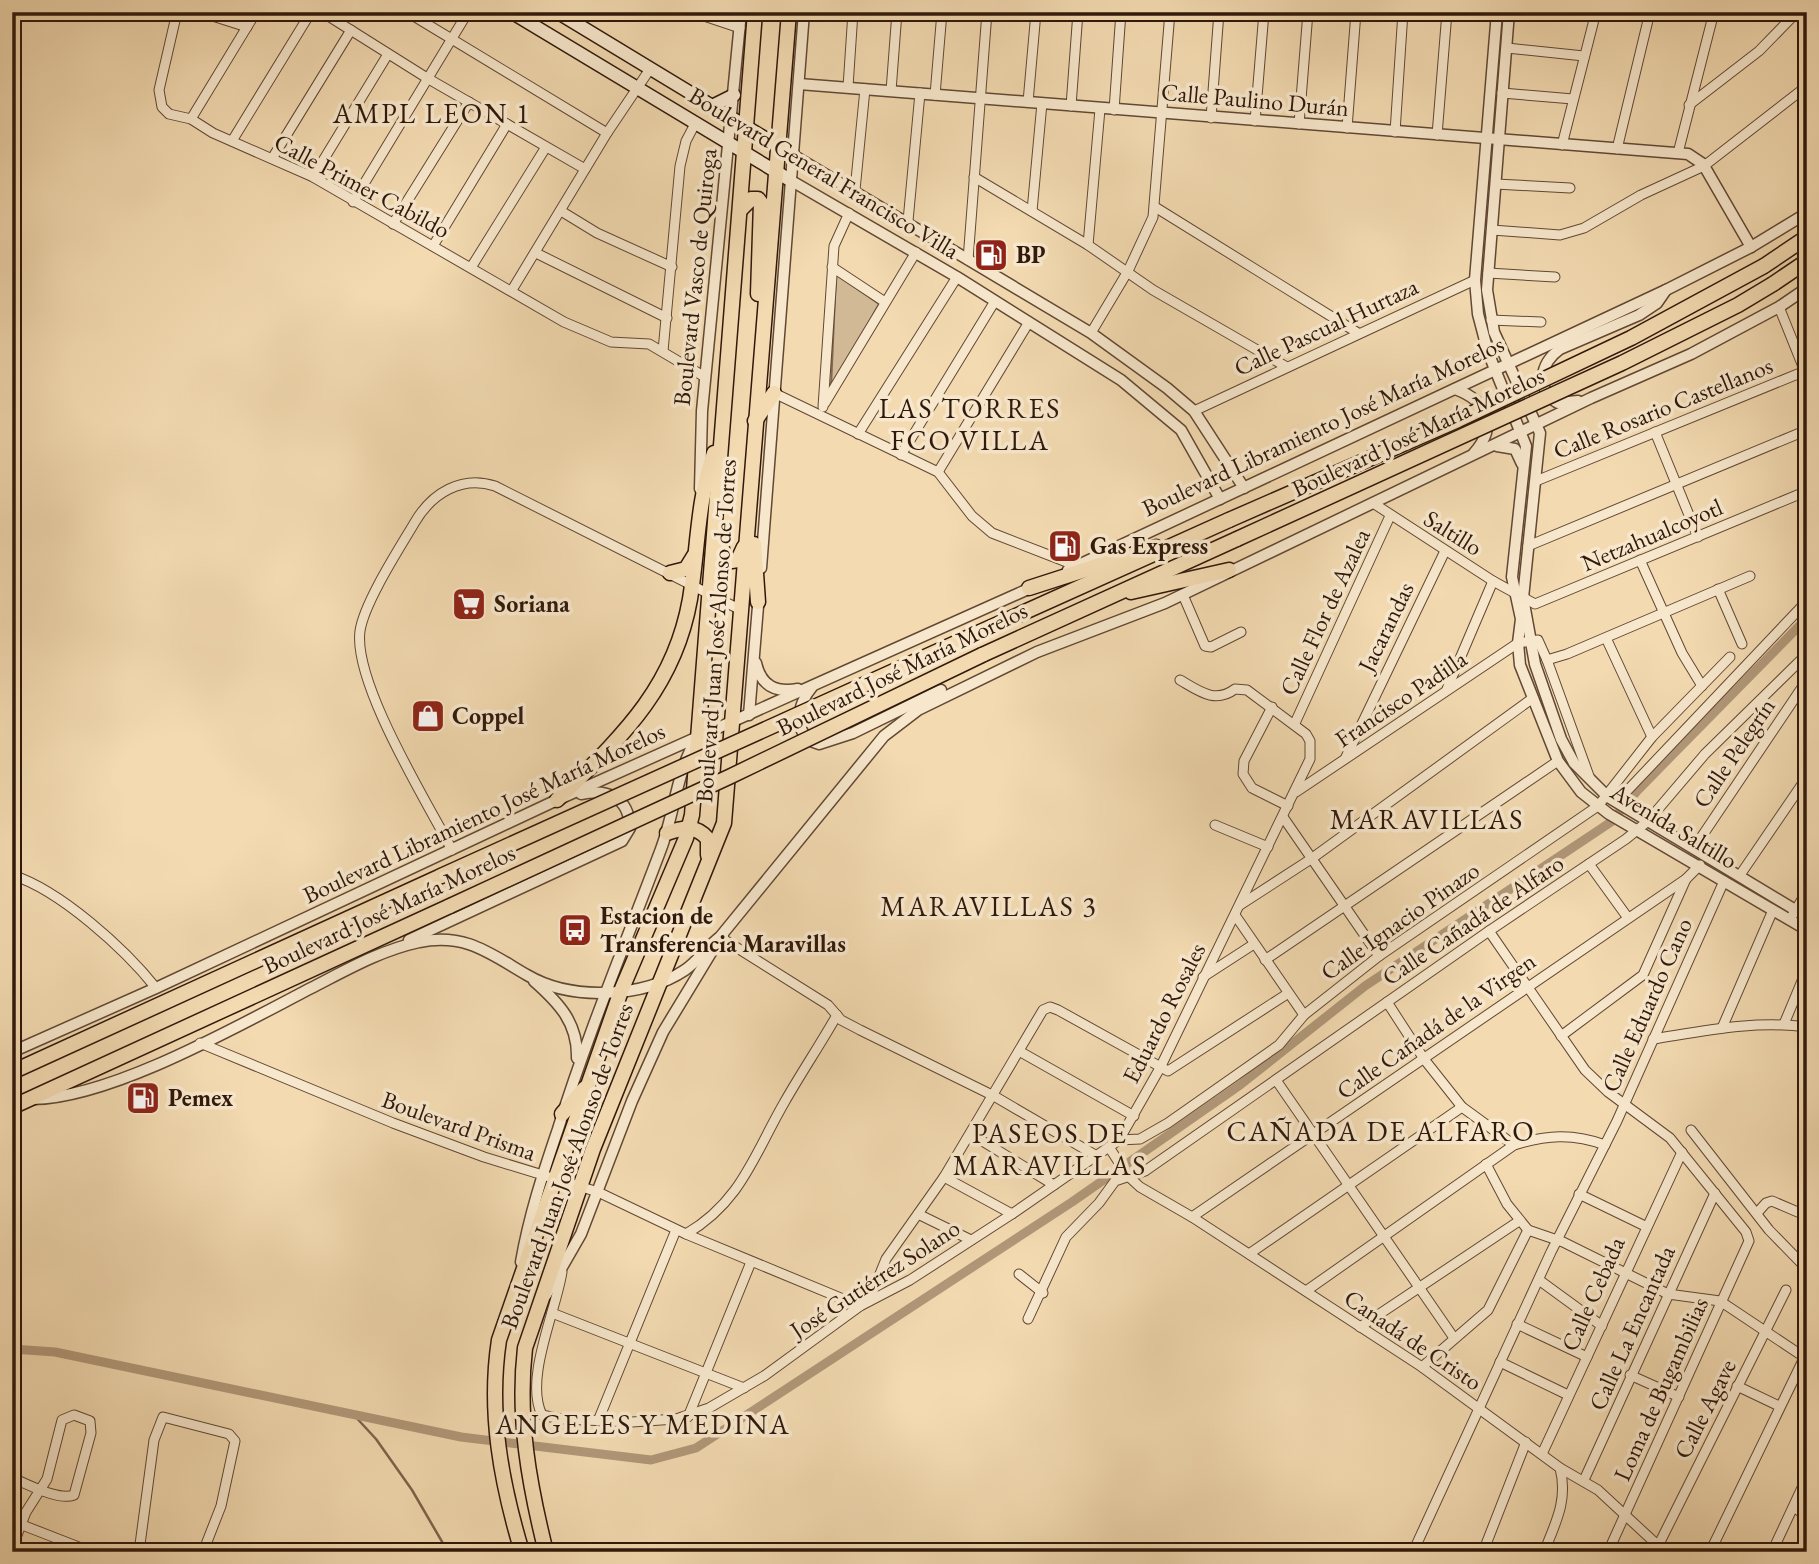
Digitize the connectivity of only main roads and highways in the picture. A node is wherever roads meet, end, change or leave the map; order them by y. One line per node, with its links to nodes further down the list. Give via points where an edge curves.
1 (511, 12): 5 (main road, Boulevard General Francisco Villa)
2 (557, 12): 6 (main road, Boulevard General Francisco Villa)
3 (755, 12): 10 (main road, Boulevard Juan José Alonso de Torres)
4 (789, 12): 11 (main road, Boulevard Juan José Alonso de Torres)
5 (562, 42): 6 (main road, via 628,75); 7 (main road, Boulevard General Francisco Villa)
6 (650, 69): 9 (main road, Boulevard General Francisco Villa)
7 (636, 87): 9 (main road, via 658,80); 12 (main road, Boulevard General Francisco Villa)
8 (734, 95): 9 (main road)
9 (708, 105): 10 (main road, Boulevard General Francisco Villa)
10 (746, 128): 11 (main road, Boulevard General Francisco Villa); 12 (main road, Boulevard Juan José Alonso de Torres)
11 (779, 146): 13 (main road, Boulevard General Francisco Villa); 14 (main road, Boulevard Juan José Alonso de Torres)
12 (745, 151): 14 (main road, Boulevard General Francisco Villa); 16 (main road, Boulevard Juan José Alonso de Torres)
13 (793, 155)
14 (776, 172): 15 (main road, Boulevard General Francisco Villa); 19 (main road, Boulevard Juan José Alonso de Torres)
15 (790, 180)
16 (741, 209): 19 (main road, via 751,199 761,203 758,284); 22 (main road, Boulevard Juan José Alonso de Torres)
17 (1807, 237): 26 (main road, Boulevard José María Morelos, bridge, via 1606,350)
18 (1807, 261): 31 (main road, Boulevard José María Morelos, bridge, via 1738,306 1622,363)
19 (765, 316): 21 (main road, Boulevard Juan José Alonso de Torres)
20 (774, 393): 21 (main road)
21 (755, 422): 24 (main road, Boulevard Juan José Alonso de Torres)
22 (720, 435): 23 (main road, Boulevard Juan José Alonso de Torres); 27 (main road, via 701,506)
23 (719, 461): 25 (main road, via 720,547 725,562 738,560); 34 (main road, Boulevard Juan José Alonso de Torres)
24 (750, 502): 25 (main road, Boulevard Juan José Alonso de Torres); 32 (main road)
25 (747, 538): 36 (main road, Boulevard Juan José Alonso de Torres, via 724,823)
26 (1185, 542): 30 (main road, via 1125,556); 37 (main road, Boulevard José María Morelos, bridge)
27 (695, 552): 29 (main road, via 686,569); 33 (main road, via 679,642 653,695 607,754)
28 (1229, 570): 31 (main road)
29 (670, 573)
30 (1029, 588)
31 (1112, 595): 39 (main road, Boulevard José María Morelos, bridge, via 729,778)
32 (758, 602)
33 (557, 800)
34 (689, 828): 35 (main road); 36 (main road, via 705,835 710,849); 38 (main road, Boulevard Juan José Alonso de Torres, via 621,991)
35 (667, 833)
36 (681, 929): 42 (main road, Boulevard Juan José Alonso de Torres, via 581,1187 525,1348 522,1431)
37 (12, 1072)
38 (590, 1082): 40 (main road); 41 (main road, Boulevard Juan José Alonso de Torres, via 549,1179 495,1362 495,1431)
39 (12, 1107)
40 (562, 1114)
41 (522, 1552)
42 (546, 1552)

